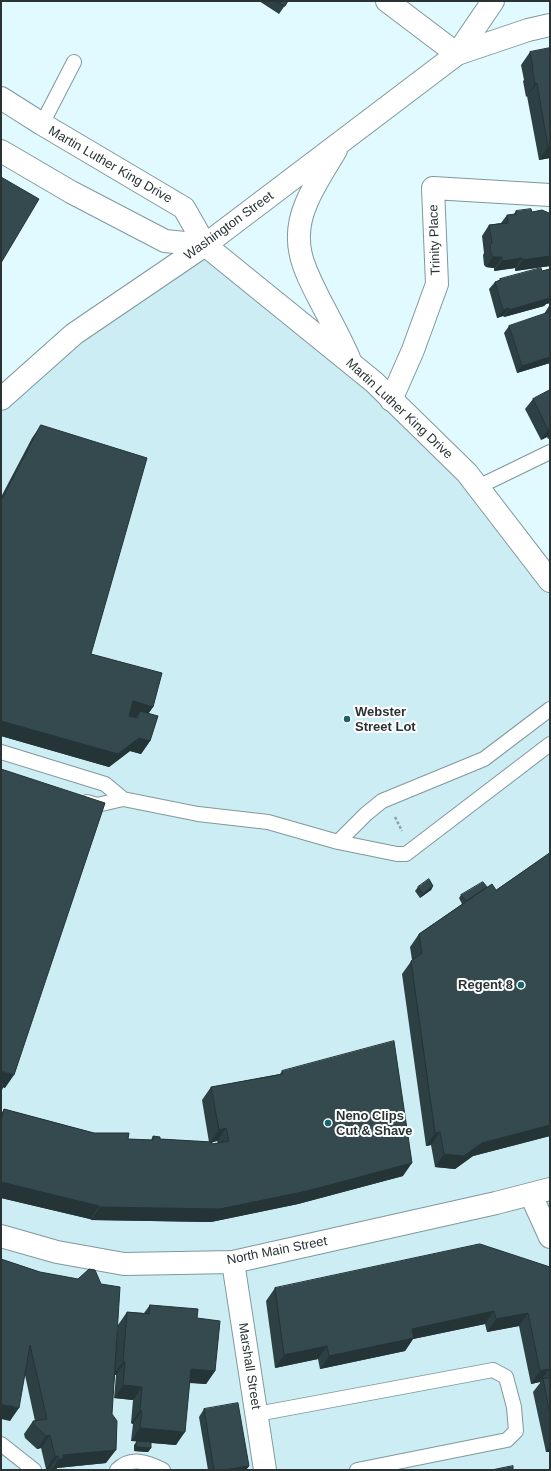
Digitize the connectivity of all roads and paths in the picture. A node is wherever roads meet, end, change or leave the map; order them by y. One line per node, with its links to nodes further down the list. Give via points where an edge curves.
1 (387, 1): 4 (main road)
2 (493, 1): 4 (main road)
3 (550, 25): 4 (main road)
4 (457, 54): 8 (main road, Washington Street)
5 (74, 62): 7 (lane)
6 (1, 98): 7 (main road, Martin Luther King Drive)
7 (42, 124): 11 (main road, Martin Luther King Drive, via 184,208)
8 (340, 143): 11 (main road, Washington Street); 12 (main road, via 306,204 299,244 306,273)
9 (1, 151): 11 (main road, via 71,192 165,241)
10 (550, 195): 14 (main road, Trinity Place, via 433,188 437,284 421,331)
11 (205, 245): 12 (main road, Martin Luther King Drive); 13 (main road, Washington Street, via 74,334)
12 (354, 366): 14 (main road, Martin Luther King Drive)
13 (1, 399)
14 (392, 400): 16 (main road, Martin Luther King Drive, via 467,473)
15 (550, 452): 16 (lane)
16 (478, 487): 17 (main road, Martin Luther King Drive)
17 (548, 574)
18 (550, 709): 25 (lane, via 484,759 382,801)
19 (550, 744): 25 (lane, via 406,854)
20 (1, 752): 22 (lane, via 105,784)
21 (75, 798): 22 (lane, via 97,805)
22 (123, 798): 25 (lane, via 198,814 268,822)
23 (393, 814): 24 (path)
24 (402, 831)
25 (338, 842)
26 (540, 1192): 28 (main road); 29 (main road, North Main Street)
27 (1, 1236): 29 (main road, North Main Street, via 57,1252 124,1264)
28 (550, 1237)
29 (233, 1262): 30 (main road, Marshall Street)
30 (256, 1414): 35 (main road, Marshall Street); 36 (lane, via 493,1370 506,1377 514,1407 516,1431 508,1440)
31 (1, 1444): 32 (lane)
32 (34, 1470)
33 (117, 1470): 34 (lane, via 131,1461 152,1464)
34 (163, 1470)
35 (265, 1470)
36 (357, 1470)

